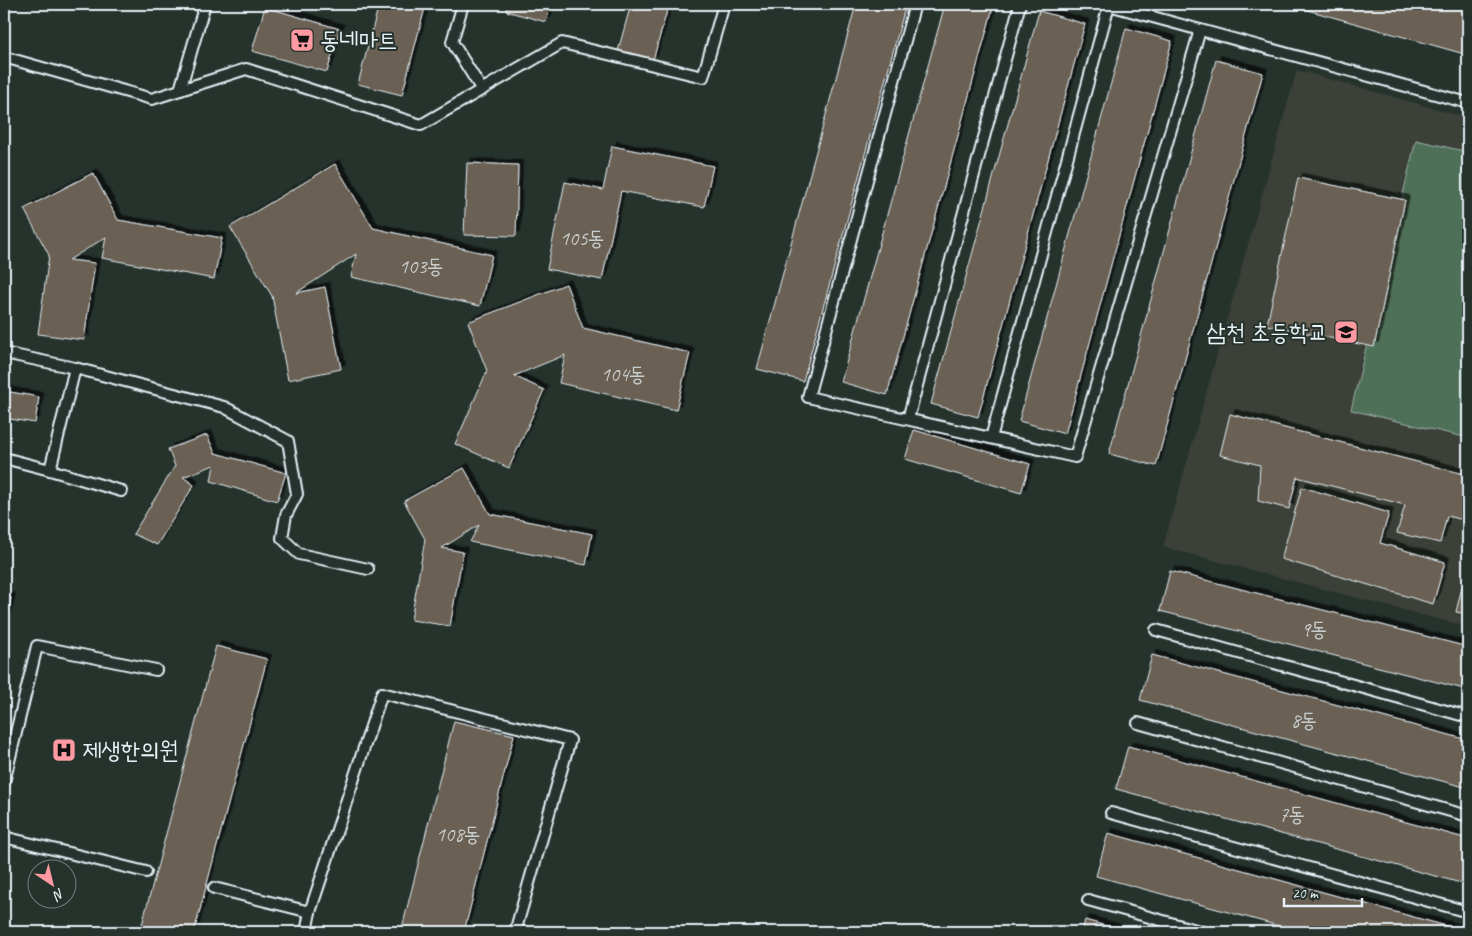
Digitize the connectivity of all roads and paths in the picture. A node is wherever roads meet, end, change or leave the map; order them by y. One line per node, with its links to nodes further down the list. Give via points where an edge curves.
1 (205, 4): 9 (lane)
2 (463, 4): 10 (lane, via 452,42)
3 (724, 4): 10 (lane, via 702,77 562,43)
4 (915, 4): 14 (lane, via 808,397)
5 (1020, 4): 14 (lane)
6 (1107, 4): 7 (lane); 15 (lane)
7 (1200, 30): 11 (lane); 15 (lane, via 1075,457)
8 (4, 57): 9 (lane, via 152,99)
9 (180, 90): 10 (lane, via 246,69 421,125)
10 (482, 90)
11 (1468, 103)
12 (4, 353): 13 (lane)
13 (76, 368): 17 (lane); 19 (lane, via 224,407 288,441 297,494 286,515 282,538 299,554)
14 (908, 419): 15 (lane)
15 (991, 438)
16 (4, 458): 17 (lane)
17 (50, 470): 18 (lane)
18 (121, 490)
19 (368, 569)
20 (1156, 630): 22 (lane)
21 (156, 670): 24 (lane, via 37,646)
22 (1468, 717)
23 (1138, 723): 26 (lane)
24 (4, 782)
25 (1111, 813): 32 (lane)
26 (1468, 816)
27 (4, 838): 28 (lane)
28 (146, 872)
29 (214, 888): 31 (lane)
30 (1088, 900): 35 (lane)
31 (310, 912): 33 (lane); 34 (lane, via 382,693 570,740)
32 (1468, 912)
33 (306, 932)
34 (515, 932)
35 (1203, 932)

